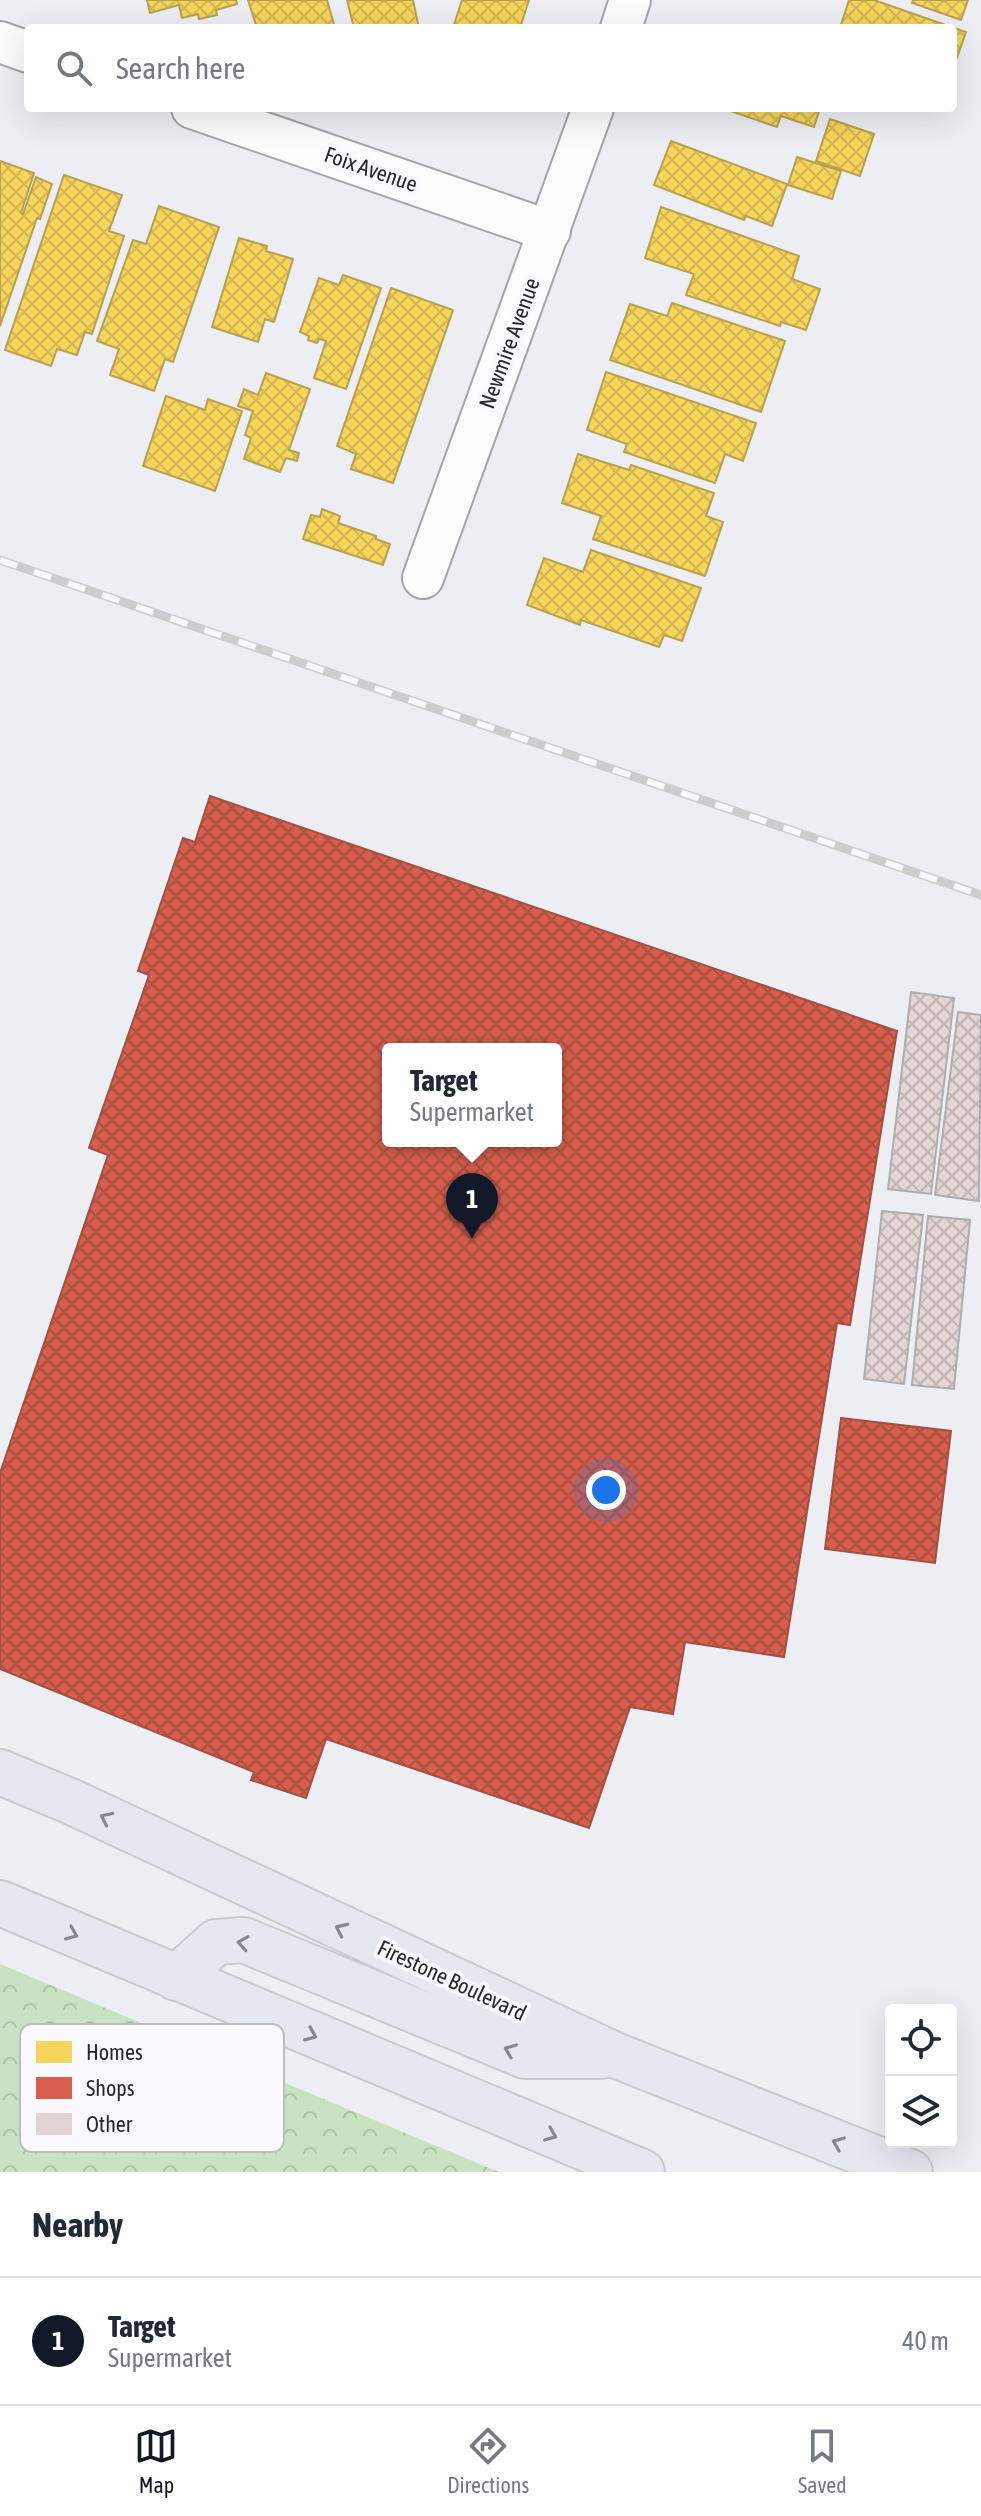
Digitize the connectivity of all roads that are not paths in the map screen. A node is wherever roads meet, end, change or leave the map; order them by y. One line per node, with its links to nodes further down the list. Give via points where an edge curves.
1 (630, 0): 2 (street)
2 (622, 24)
3 (0, 42): 4 (street)
4 (24, 51)
5 (204, 112): 7 (street, Foix Avenue)
6 (592, 112): 7 (street, Newmire Avenue)
7 (550, 231): 8 (street, Newmire Avenue)
8 (423, 578)
9 (0, 1772): 12 (main road, Firestone Boulevard, one-way to 9)
10 (0, 1903): 11 (main road, one-way to 11)
11 (176, 1978): 12 (main road, one-way to 11, via 525,2056 244,1940 216,1942); 13 (main road, one-way to 13)
12 (615, 2055): 14 (main road, Firestone Boulevard, one-way to 12)
13 (642, 2172)
14 (910, 2172)

